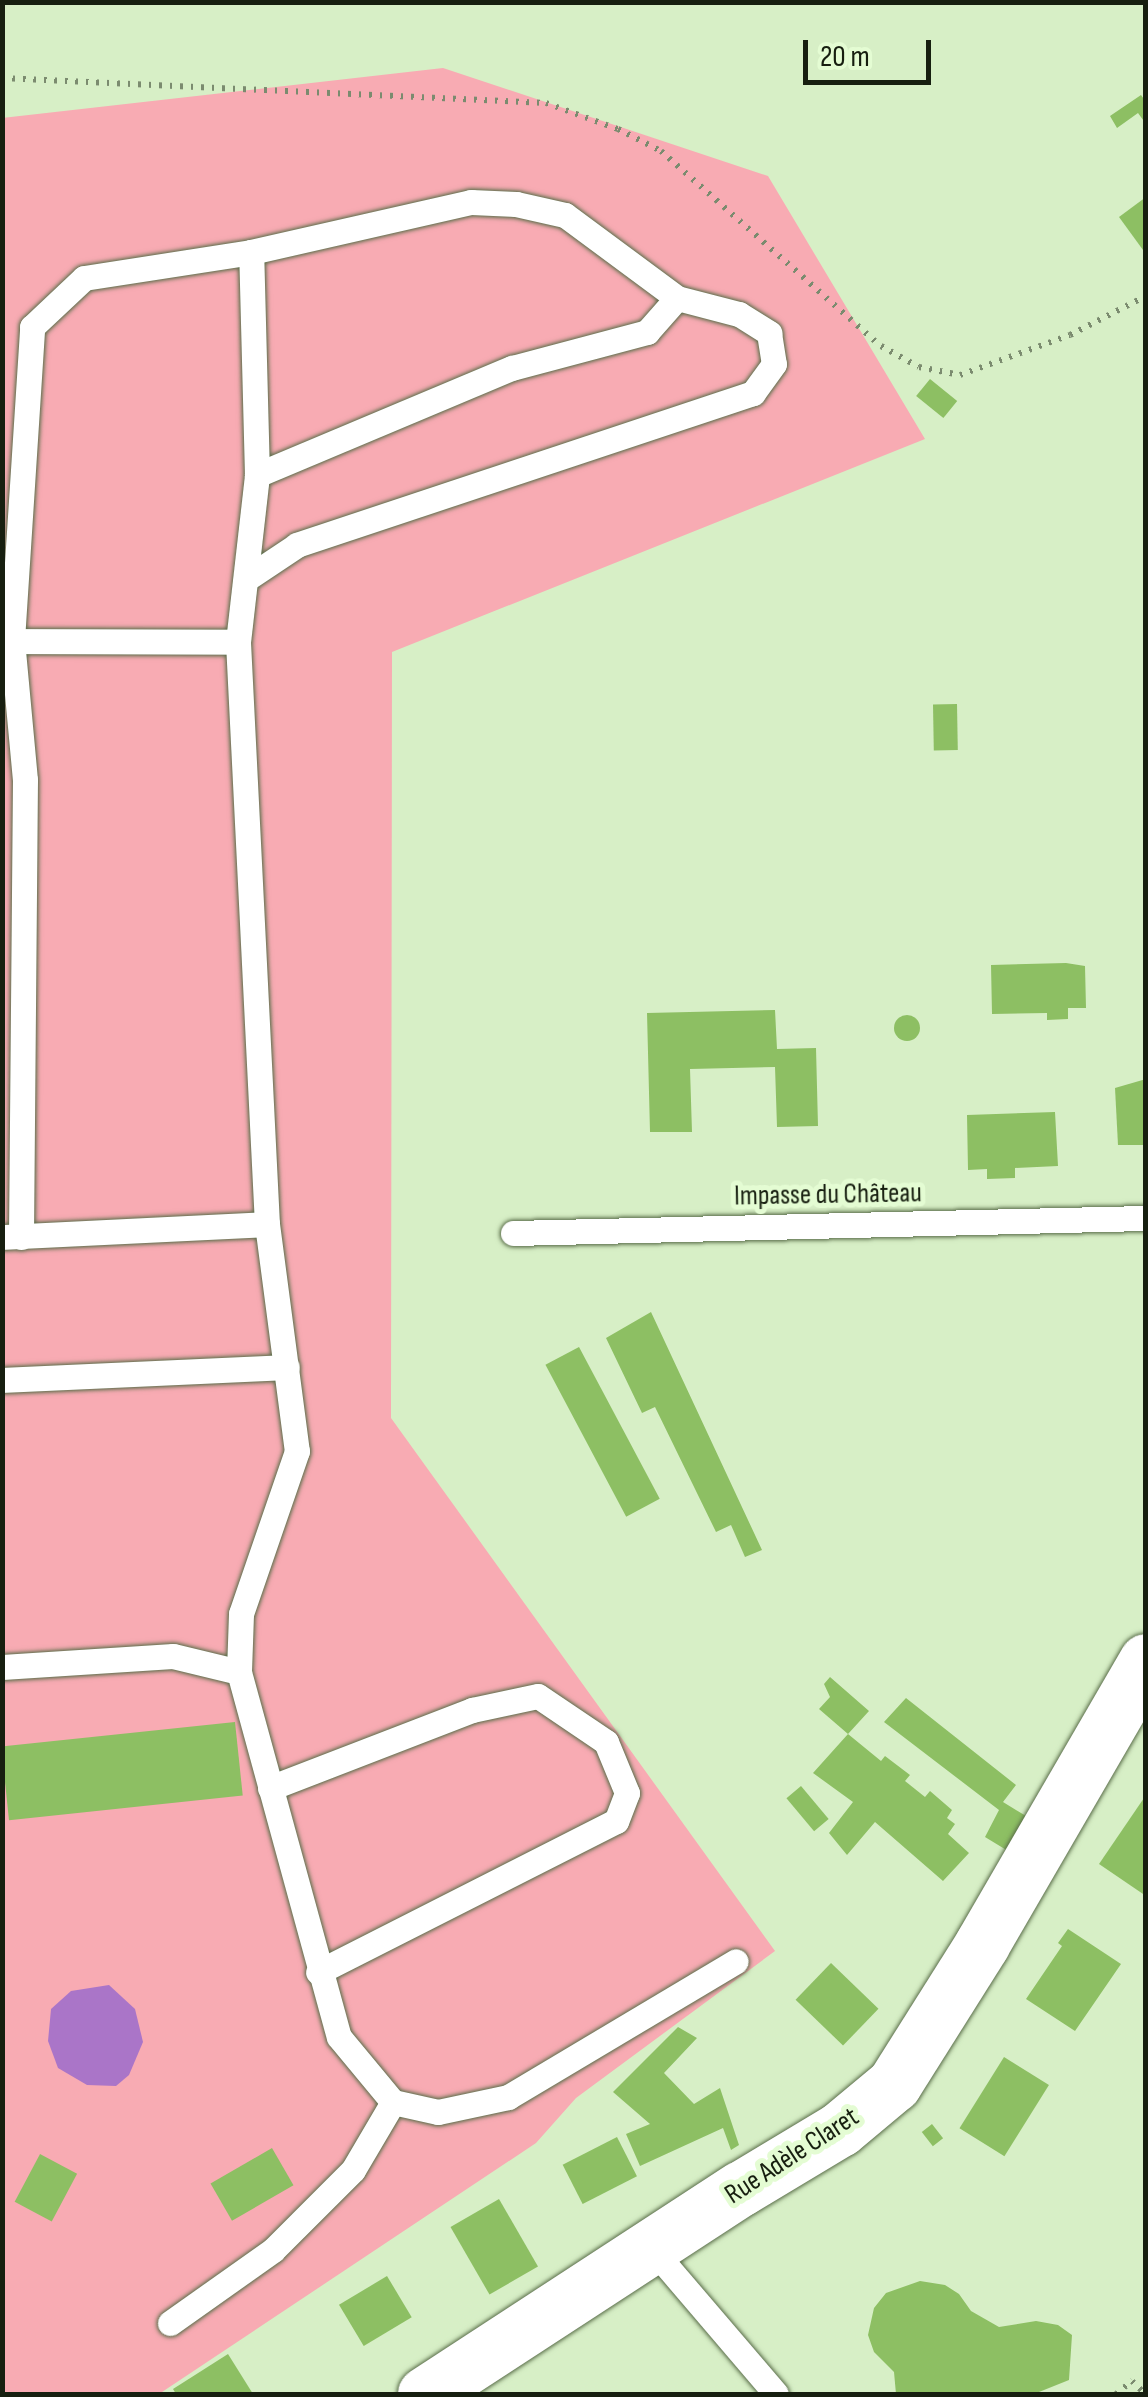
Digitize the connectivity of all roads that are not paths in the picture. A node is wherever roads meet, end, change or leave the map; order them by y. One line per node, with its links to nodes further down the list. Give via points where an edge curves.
1 (251, 252): 2 (lane, via 471,202 516,204 566,215); 3 (lane); 5 (lane, via 84,278 32,327)
2 (677, 298): 3 (lane, via 648,332 512,368); 4 (lane, via 739,314 768,333 774,364 753,393 296,545)
3 (258, 475): 4 (lane)
4 (249, 577): 6 (lane)
5 (7, 641): 6 (lane); 10 (lane, via 24,780)
6 (238, 642): 8 (lane)
7 (1146, 1218): 9 (lane, Impasse du Château)
8 (266, 1224): 10 (lane); 11 (lane)
9 (512, 1232)
10 (12, 1237)
11 (287, 1368): 12 (lane); 15 (lane, via 298,1450 241,1614)
12 (2, 1380)
13 (1146, 1660): 20 (street, Rue Adèle Claret, via 894,2084 840,2129)
14 (2, 1667): 15 (lane, via 173,1656)
15 (239, 1672): 16 (lane)
16 (270, 1788): 18 (lane); 18 (lane, via 472,1710 538,1696 606,1742 627,1793 616,1820)
17 (736, 1961): 19 (lane, via 508,2097 438,2112)
18 (318, 1972): 19 (lane, via 340,2037)
19 (393, 2102): 21 (lane, via 353,2170 273,2250)
20 (653, 2250): 22 (street, Rue Adèle Claret); 23 (lane)
21 (170, 2324)
22 (425, 2394)
23 (776, 2394)

